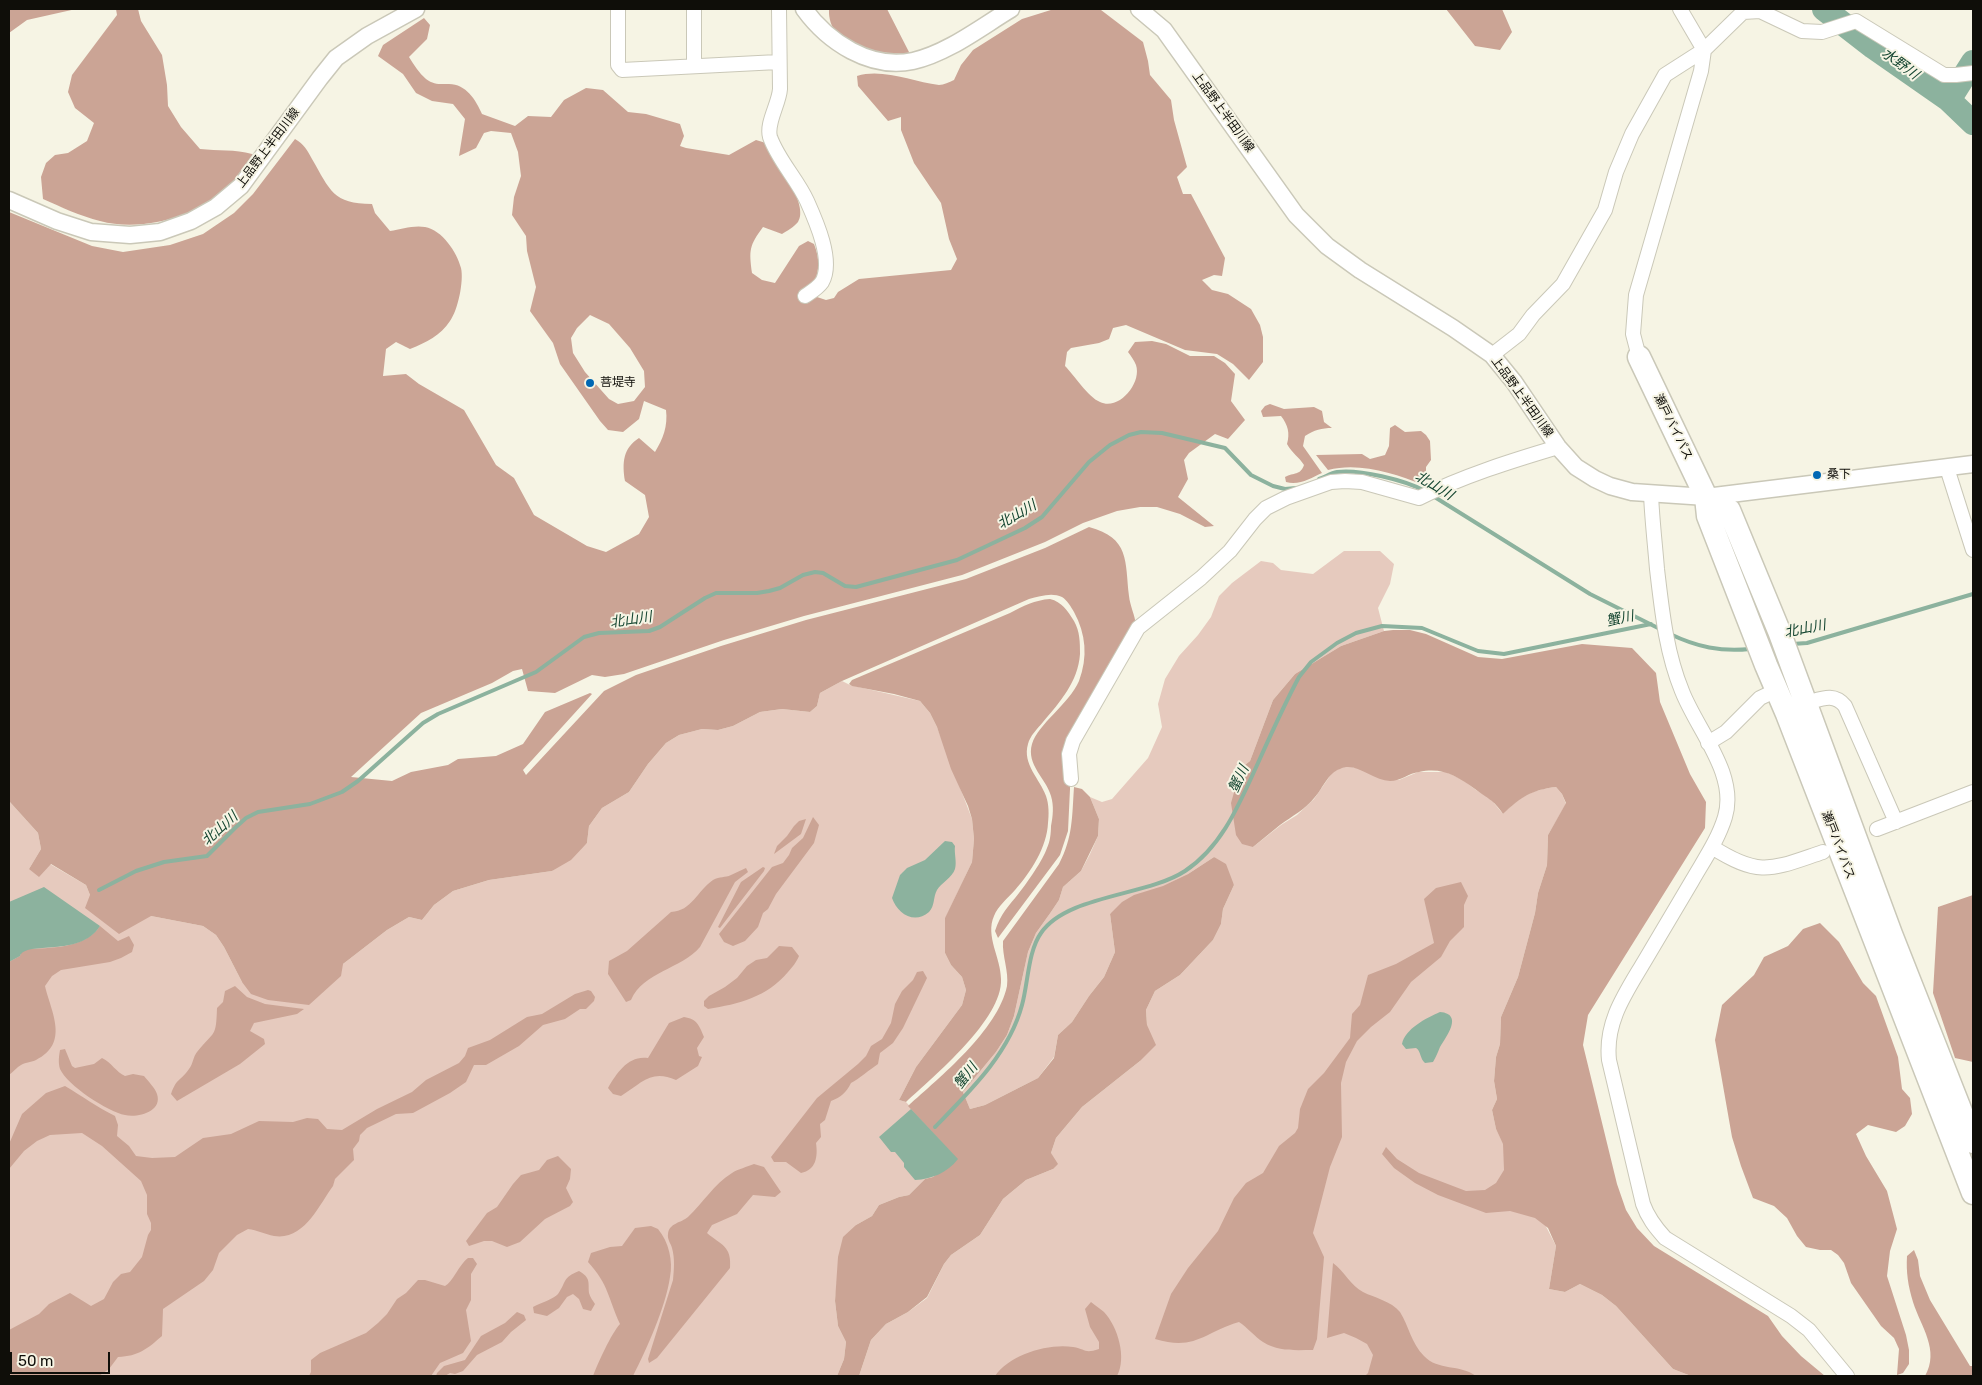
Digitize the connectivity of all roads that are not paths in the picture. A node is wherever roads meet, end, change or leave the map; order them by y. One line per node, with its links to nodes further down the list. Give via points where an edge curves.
1 (416, 9): 13 (street, 上品野上半田川線, via 367,36 336,58 242,186 191,221 160,232 130,235 91,232)
2 (618, 9): 11 (street, via 618,65 622,70)
3 (694, 9): 11 (street)
4 (779, 9): 10 (street)
5 (804, 9): 6 (street, via 828,36 858,55 897,62 938,52)
6 (1011, 9)
7 (1139, 9): 15 (street, 上品野上半田川線, via 1164,30 1296,215 1326,246)
8 (1680, 9): 9 (street)
9 (1704, 50): 12 (street, via 1743,12 1760,11 1802,31 1822,32 1856,21 1944,75); 15 (street, via 1665,75 1632,134 1600,220 1563,284 1519,334); 16 (street, via 1701,71 1636,295 1633,334)
10 (778, 62): 11 (street); 14 (street, via 779,100 770,136 807,200 826,262 822,282)
11 (694, 66)
12 (1973, 73)
13 (9, 200)
14 (805, 296)
15 (1492, 354): 17 (street, 上品野上半田川線)
16 (1640, 357): 21 (highway, 瀬戸バイパス)
17 (1558, 447): 20 (street, 上品野上半田川線, via 1576,467 1595,479 1617,488); 26 (street, via 1513,460 1419,498 1362,482 1345,481 1331,482 1266,508 1230,551 1138,628 1073,741 1069,754)
18 (1973, 464): 19 (street, 上品野上半田川線)
19 (1947, 468): 21 (street, 上品野上半田川線); 22 (street)
20 (1651, 494): 21 (street, 上品野上半田川線); 25 (street, via 1667,647 1687,704)
21 (1706, 497): 23 (highway, 瀬戸バイパス, via 1708,516); 24 (highway, 瀬戸バイパス, via 1729,510)
22 (1973, 550)
23 (1777, 690): 25 (street, via 1760,698 1726,732); 33 (highway, 瀬戸バイパス)
24 (1806, 703): 28 (street, via 1833,697 1845,706); 32 (highway, 瀬戸バイパス)
25 (1708, 743): 30 (street, via 1724,773 1728,803)
26 (1071, 779)
27 (1973, 792): 28 (street)
28 (1896, 822): 29 (street)
29 (1877, 829)
30 (1712, 847): 31 (street, via 1740,863 1768,868); 34 (street, via 1622,999 1610,1029 1609,1060 1643,1204 1665,1238 1791,1316 1809,1330)
31 (1823, 852)
32 (1973, 1142)
33 (1973, 1193)
34 (1847, 1376)

